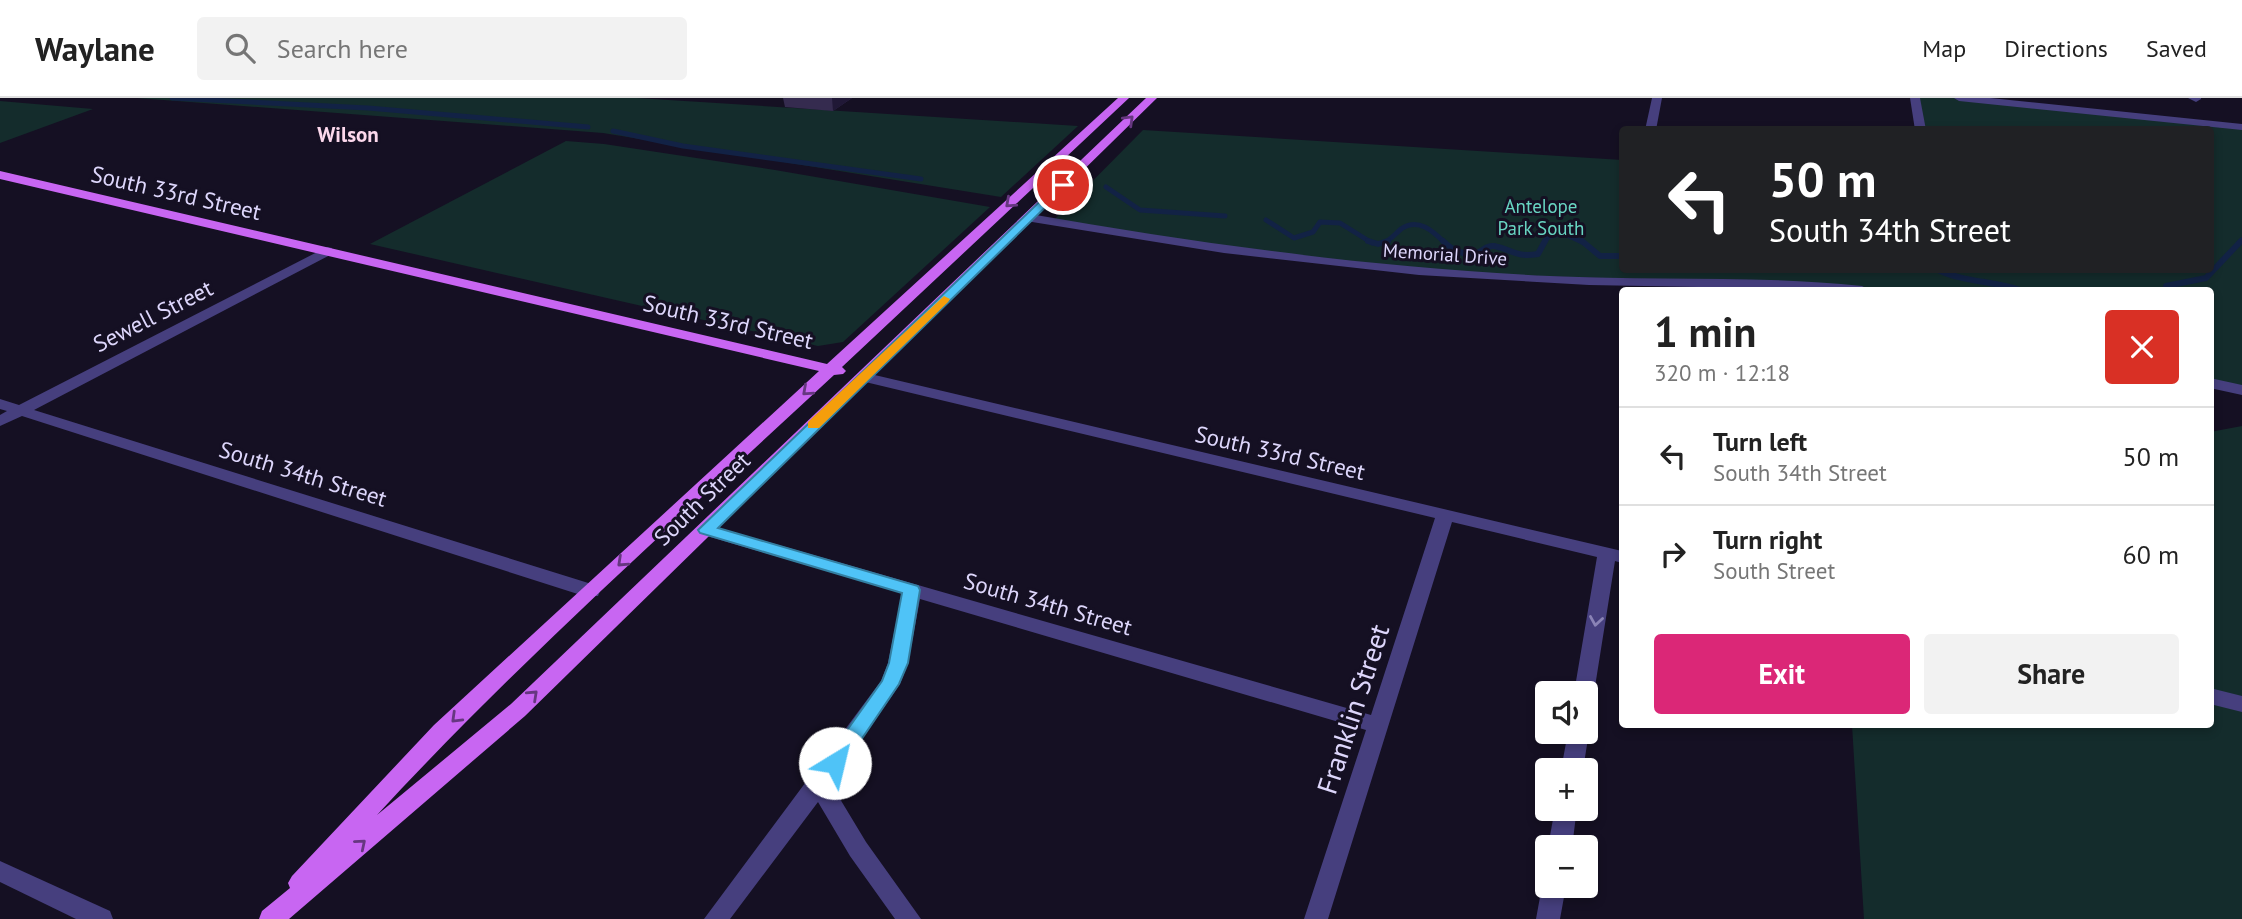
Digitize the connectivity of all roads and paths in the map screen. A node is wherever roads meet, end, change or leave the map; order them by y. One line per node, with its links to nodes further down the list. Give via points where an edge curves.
1 (1124, 98): 13 (main road, South Street, one-way to 13)
2 (1151, 98): 10 (main road, South Street, one-way to 2)
3 (1657, 98): 6 (street)
4 (1915, 98): 7 (street)
5 (1959, 98): 8 (street)
6 (1651, 126)
7 (1921, 126)
8 (2242, 127)
9 (0, 175): 11 (main road, South 33rd Street)
10 (1030, 218): 12 (street, Memorial Drive, via 1207,248 1380,268 1552,280); 14 (main road, South Street)
11 (327, 251): 13 (main road, South 33rd Street); 18 (street, Sewell Street)
12 (1824, 287)
13 (831, 370): 14 (main road, South 33rd Street); 24 (main road, South Street, one-way to 24)
14 (862, 377): 20 (street, South 33rd Street); 21 (main road, South Street)
15 (2214, 384): 16 (street)
16 (2242, 390)
17 (0, 404): 18 (street, South 34th Street)
18 (20, 411): 19 (street, Sewell Street); 24 (street, South 34th Street)
19 (0, 421)
20 (1445, 516): 22 (street, South 33rd Street); 28 (street, Franklin Street)
21 (706, 530): 23 (street, South 34th Street); 33 (main road, South Street, one-way to 21, via 518,710)
22 (1614, 556): 25 (street, one-way to 25)
23 (912, 590): 28 (street, South 34th Street); 29 (street, via 890,684)
24 (591, 591): 33 (main road, South Street, one-way to 33, via 442,731)
25 (1587, 681)
26 (2214, 697): 27 (street)
27 (2242, 704)
28 (1377, 725): 36 (street, Franklin Street)
29 (819, 784): 34 (street); 35 (street, via 858,849)
30 (0, 870): 32 (street)
31 (1552, 898): 37 (street)
32 (101, 919)
33 (269, 919)
34 (716, 919)
35 (909, 919)
36 (1315, 919)
37 (1548, 919)

